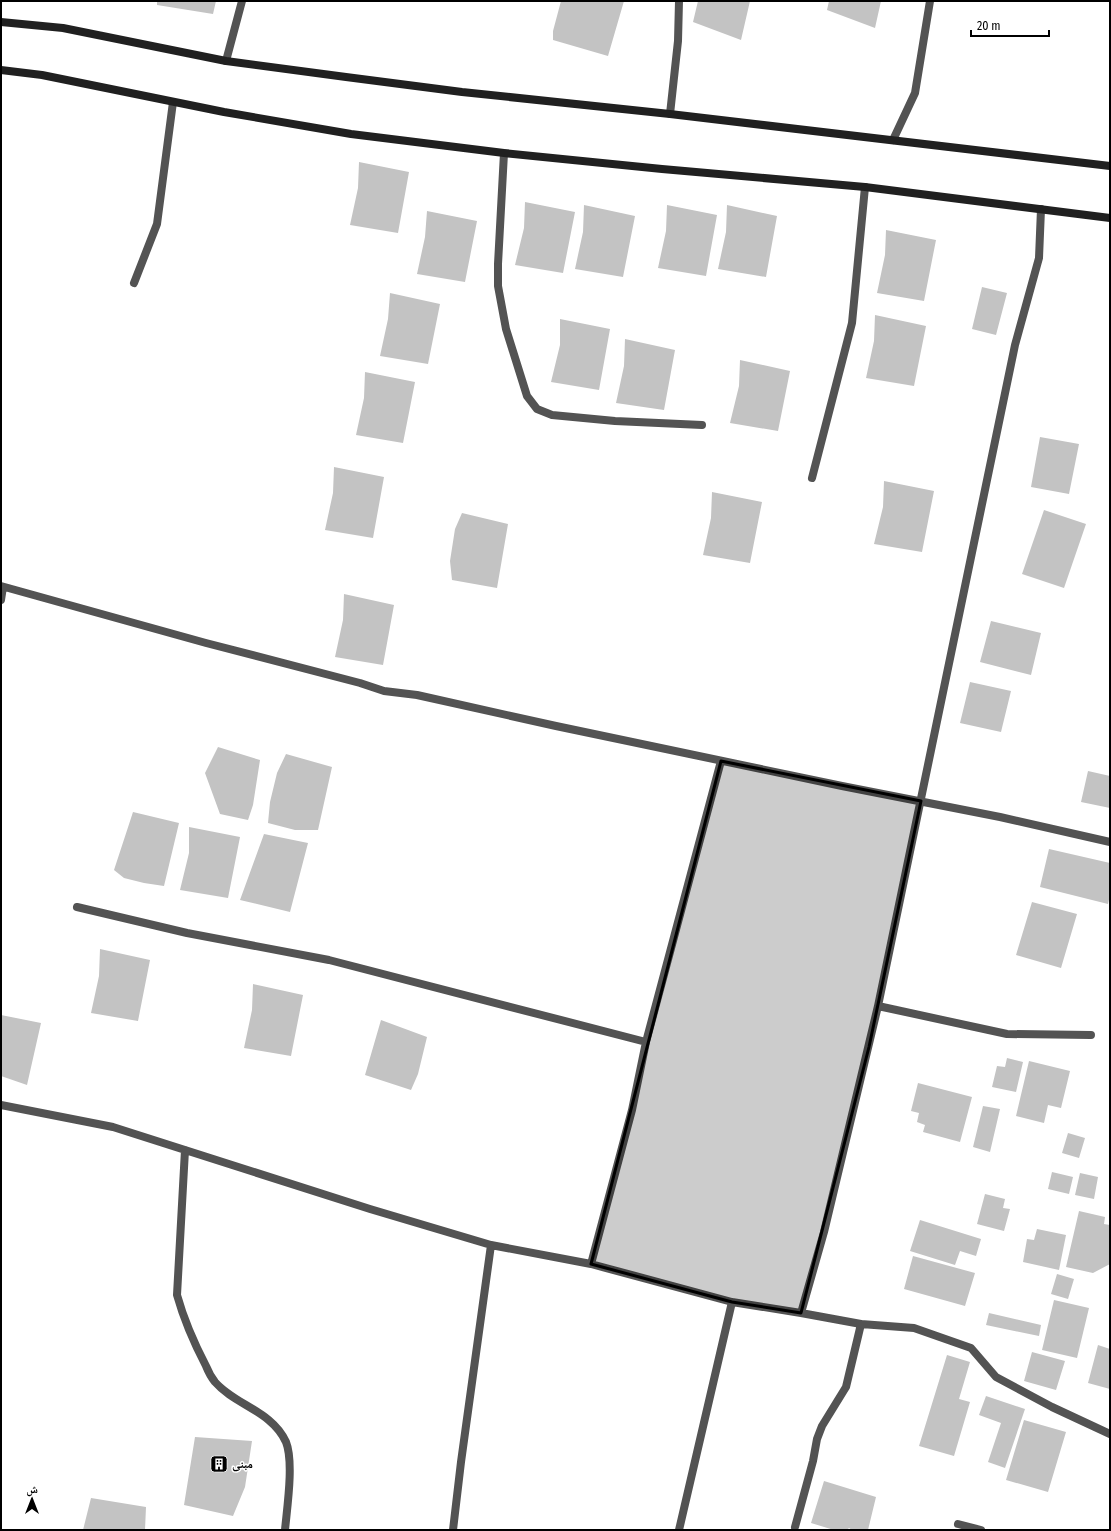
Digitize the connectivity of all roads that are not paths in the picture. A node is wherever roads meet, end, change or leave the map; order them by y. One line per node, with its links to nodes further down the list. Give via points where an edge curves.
1 (242, 1): 5 (street)
2 (679, 1): 8 (street, via 678,42)
3 (930, 1): 9 (street, via 915,93)
4 (1, 22): 5 (main road, via 63,28)
5 (226, 61): 8 (main road, via 454,91)
6 (1, 70): 7 (main road, via 42,75)
7 (173, 102): 10 (main road, via 351,134); 15 (street, via 157,224)
8 (670, 114): 9 (main road)
9 (893, 140): 11 (main road)
10 (504, 153): 12 (main road); 16 (street, via 498,286 506,329 527,396 537,409 552,415)
11 (1110, 166)
12 (865, 186): 13 (main road); 17 (street, via 852,323)
13 (1042, 209): 14 (main road); 21 (street, via 1039,258 1015,345)
14 (1110, 218)
15 (134, 282)
16 (702, 425)
17 (812, 478)
18 (2, 587): 19 (street); 20 (street, via 384,691 417,695)
19 (1, 600)
20 (721, 761): 21 (street); 26 (street)
21 (920, 801): 22 (street); 24 (street)
22 (1110, 842)
23 (77, 907): 26 (street, via 187,933 329,960)
24 (878, 1006): 25 (street, via 1007,1034); 32 (street, via 824,1232)
25 (1090, 1035)
26 (646, 1042): 30 (street, via 632,1110)
27 (1, 1105): 28 (street, via 113,1127)
28 (185, 1150): 29 (street); 37 (street, via 177,1295 197,1349 214,1381 267,1419 286,1443 290,1464)
29 (491, 1245): 30 (street); 38 (street)
30 (591, 1264): 31 (street)
31 (732, 1302): 32 (street); 39 (street)
32 (801, 1313): 33 (street)
33 (861, 1324): 34 (street, via 914,1328 971,1348 996,1377); 36 (street, via 846,1387 817,1439)
34 (1110, 1434)
35 (958, 1524): 40 (street)
36 (795, 1527)
37 (285, 1530)
38 (453, 1530)
39 (679, 1530)
40 (981, 1530)

